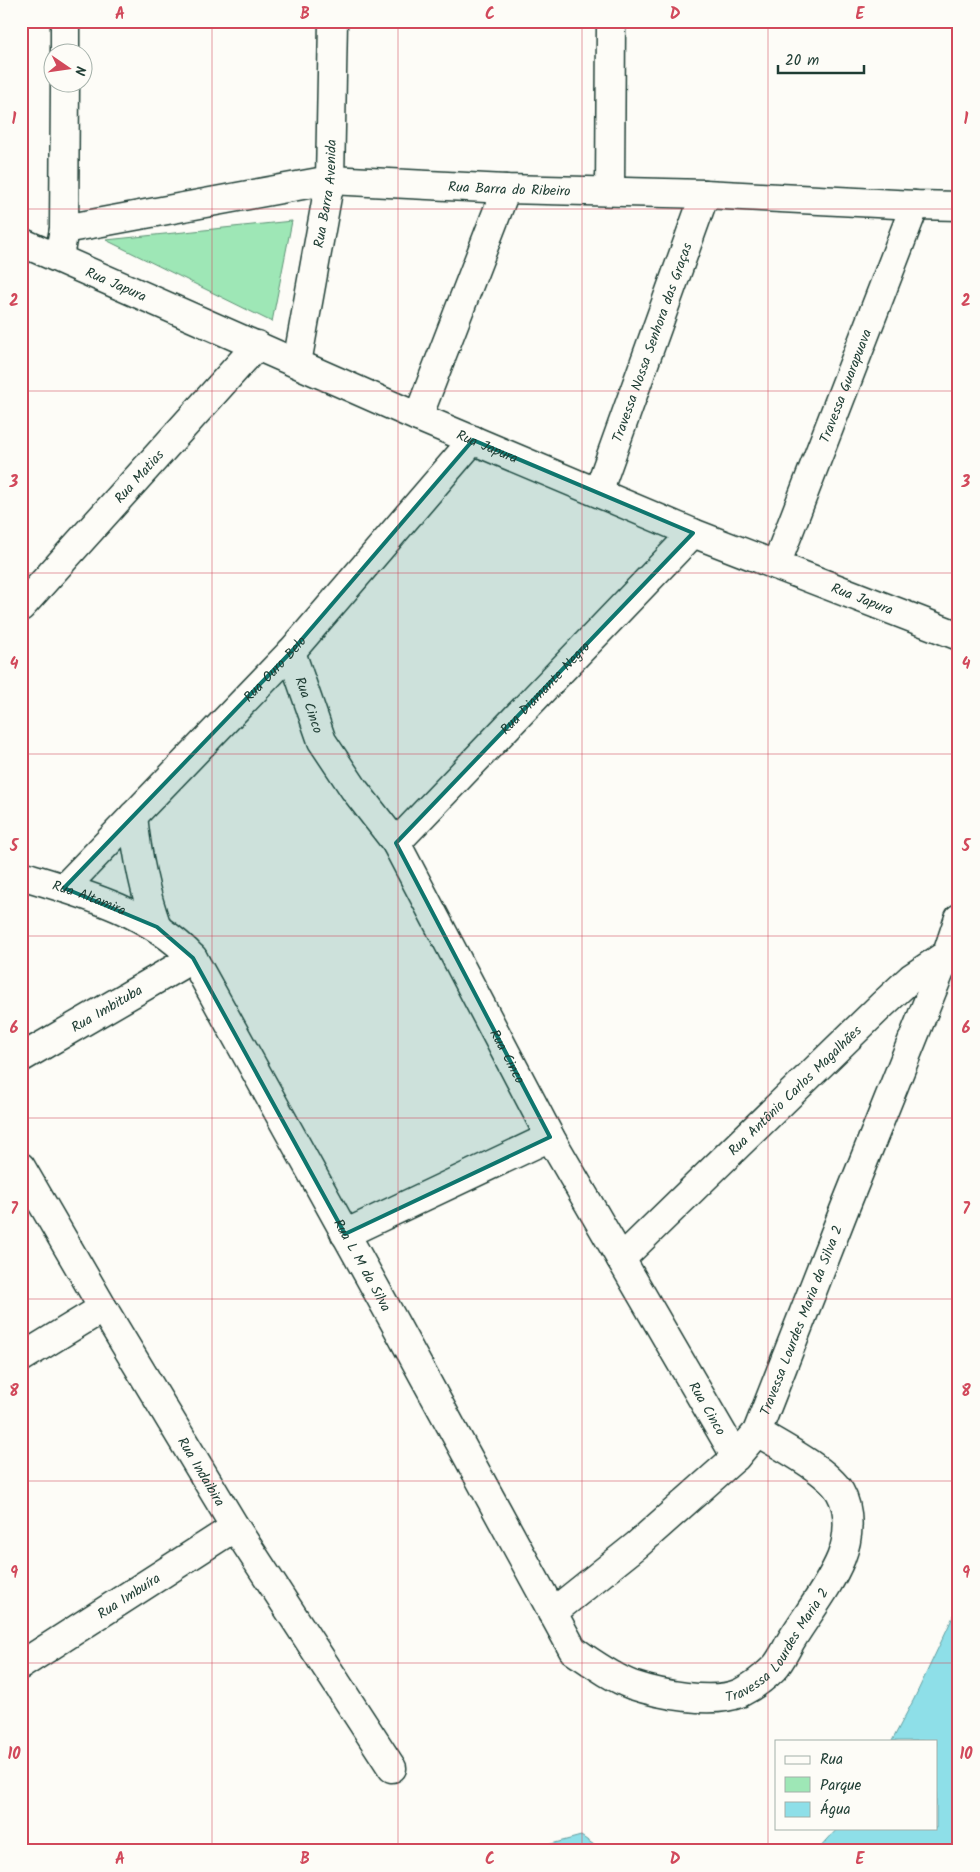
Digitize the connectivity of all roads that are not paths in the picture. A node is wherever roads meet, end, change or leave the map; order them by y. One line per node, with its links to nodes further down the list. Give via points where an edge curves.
1 (65, 21): 4 (street)
2 (332, 21): 6 (street, Rua Barra Avenida)
3 (611, 21): 8 (street)
4 (65, 42)
5 (65, 92): 12 (street)
6 (330, 180): 7 (street, Rua Barra do Ribeiro); 12 (street, Rua Barra do Ribeiro); 16 (street, Rua Barra Avenida)
7 (506, 189): 8 (street, Rua Barra do Ribeiro); 17 (street)
8 (610, 191): 9 (street, Rua Barra do Ribeiro)
9 (705, 194): 10 (street, Rua Barra do Ribeiro); 19 (street, Travessa Nossa Senhora das Graças)
10 (915, 205): 11 (street, Rua Barra do Ribeiro); 21 (street, Travessa Guarapuava)
11 (959, 206)
12 (64, 229): 14 (street)
13 (21, 242): 14 (street, Rua Japura)
14 (58, 259): 15 (street, Rua Japura)
15 (257, 345): 16 (street, Rua Japura); 22 (street, Rua Matias)
16 (297, 362): 17 (street, Rua Japura)
17 (418, 417): 18 (street, Rua Japura)
18 (473, 440): 19 (street, Rua Japura); 24 (street, Rua Ouro Belo)
19 (598, 492): 20 (street, Rua Japura)
20 (693, 532): 21 (street, Rua Japura); 26 (street, Rua Diamante Negro)
21 (776, 565): 23 (street, Rua Japura)
22 (21, 607)
23 (959, 636)
24 (292, 652): 25 (street, Rua Ouro Belo); 26 (street, Rua Cinco, via 322,741)
25 (133, 816): 28 (street, Rua Ouro Belo); 30 (street, via 143,878)
26 (396, 843): 34 (street, Rua Cinco)
27 (21, 875): 28 (street, Rua Altamira)
28 (64, 888): 30 (street, Rua Altamira)
29 (959, 918): 31 (street)
30 (157, 927): 32 (street, Rua L M da Silva)
31 (946, 954): 37 (street, Rua Antônio Carlos Magalhães, via 882,1005); 40 (street, Travessa Lourdes Maria da Silva 2)
32 (193, 958): 33 (street, Rua Imbituba); 36 (street, Rua L M da Silva)
33 (21, 1058)
34 (550, 1137): 36 (street); 37 (street, Rua Cinco)
35 (21, 1167): 38 (street, Rua Indaibira)
36 (345, 1234): 43 (street, Rua L M da Silva)
37 (621, 1259): 41 (street, Rua Cinco)
38 (103, 1308): 39 (street); 42 (street, Rua Indaibira)
39 (21, 1358)
40 (757, 1432): 41 (street, Travessa Lourdes Maria da Silva 2); 43 (street, Travessa Lourdes Maria 2, via 789,1451 840,1491 847,1510 848,1531 841,1558 826,1585 768,1674 739,1693 712,1699 668,1694 630,1684 573,1650)
41 (736, 1457): 43 (street, Travessa Lourdes Maria da Silva 2, via 637,1545)
42 (235, 1527): 44 (street, Rua Imbuíra); 45 (street, Rua Indaibira)
43 (552, 1613)
44 (21, 1665)
45 (392, 1768)

